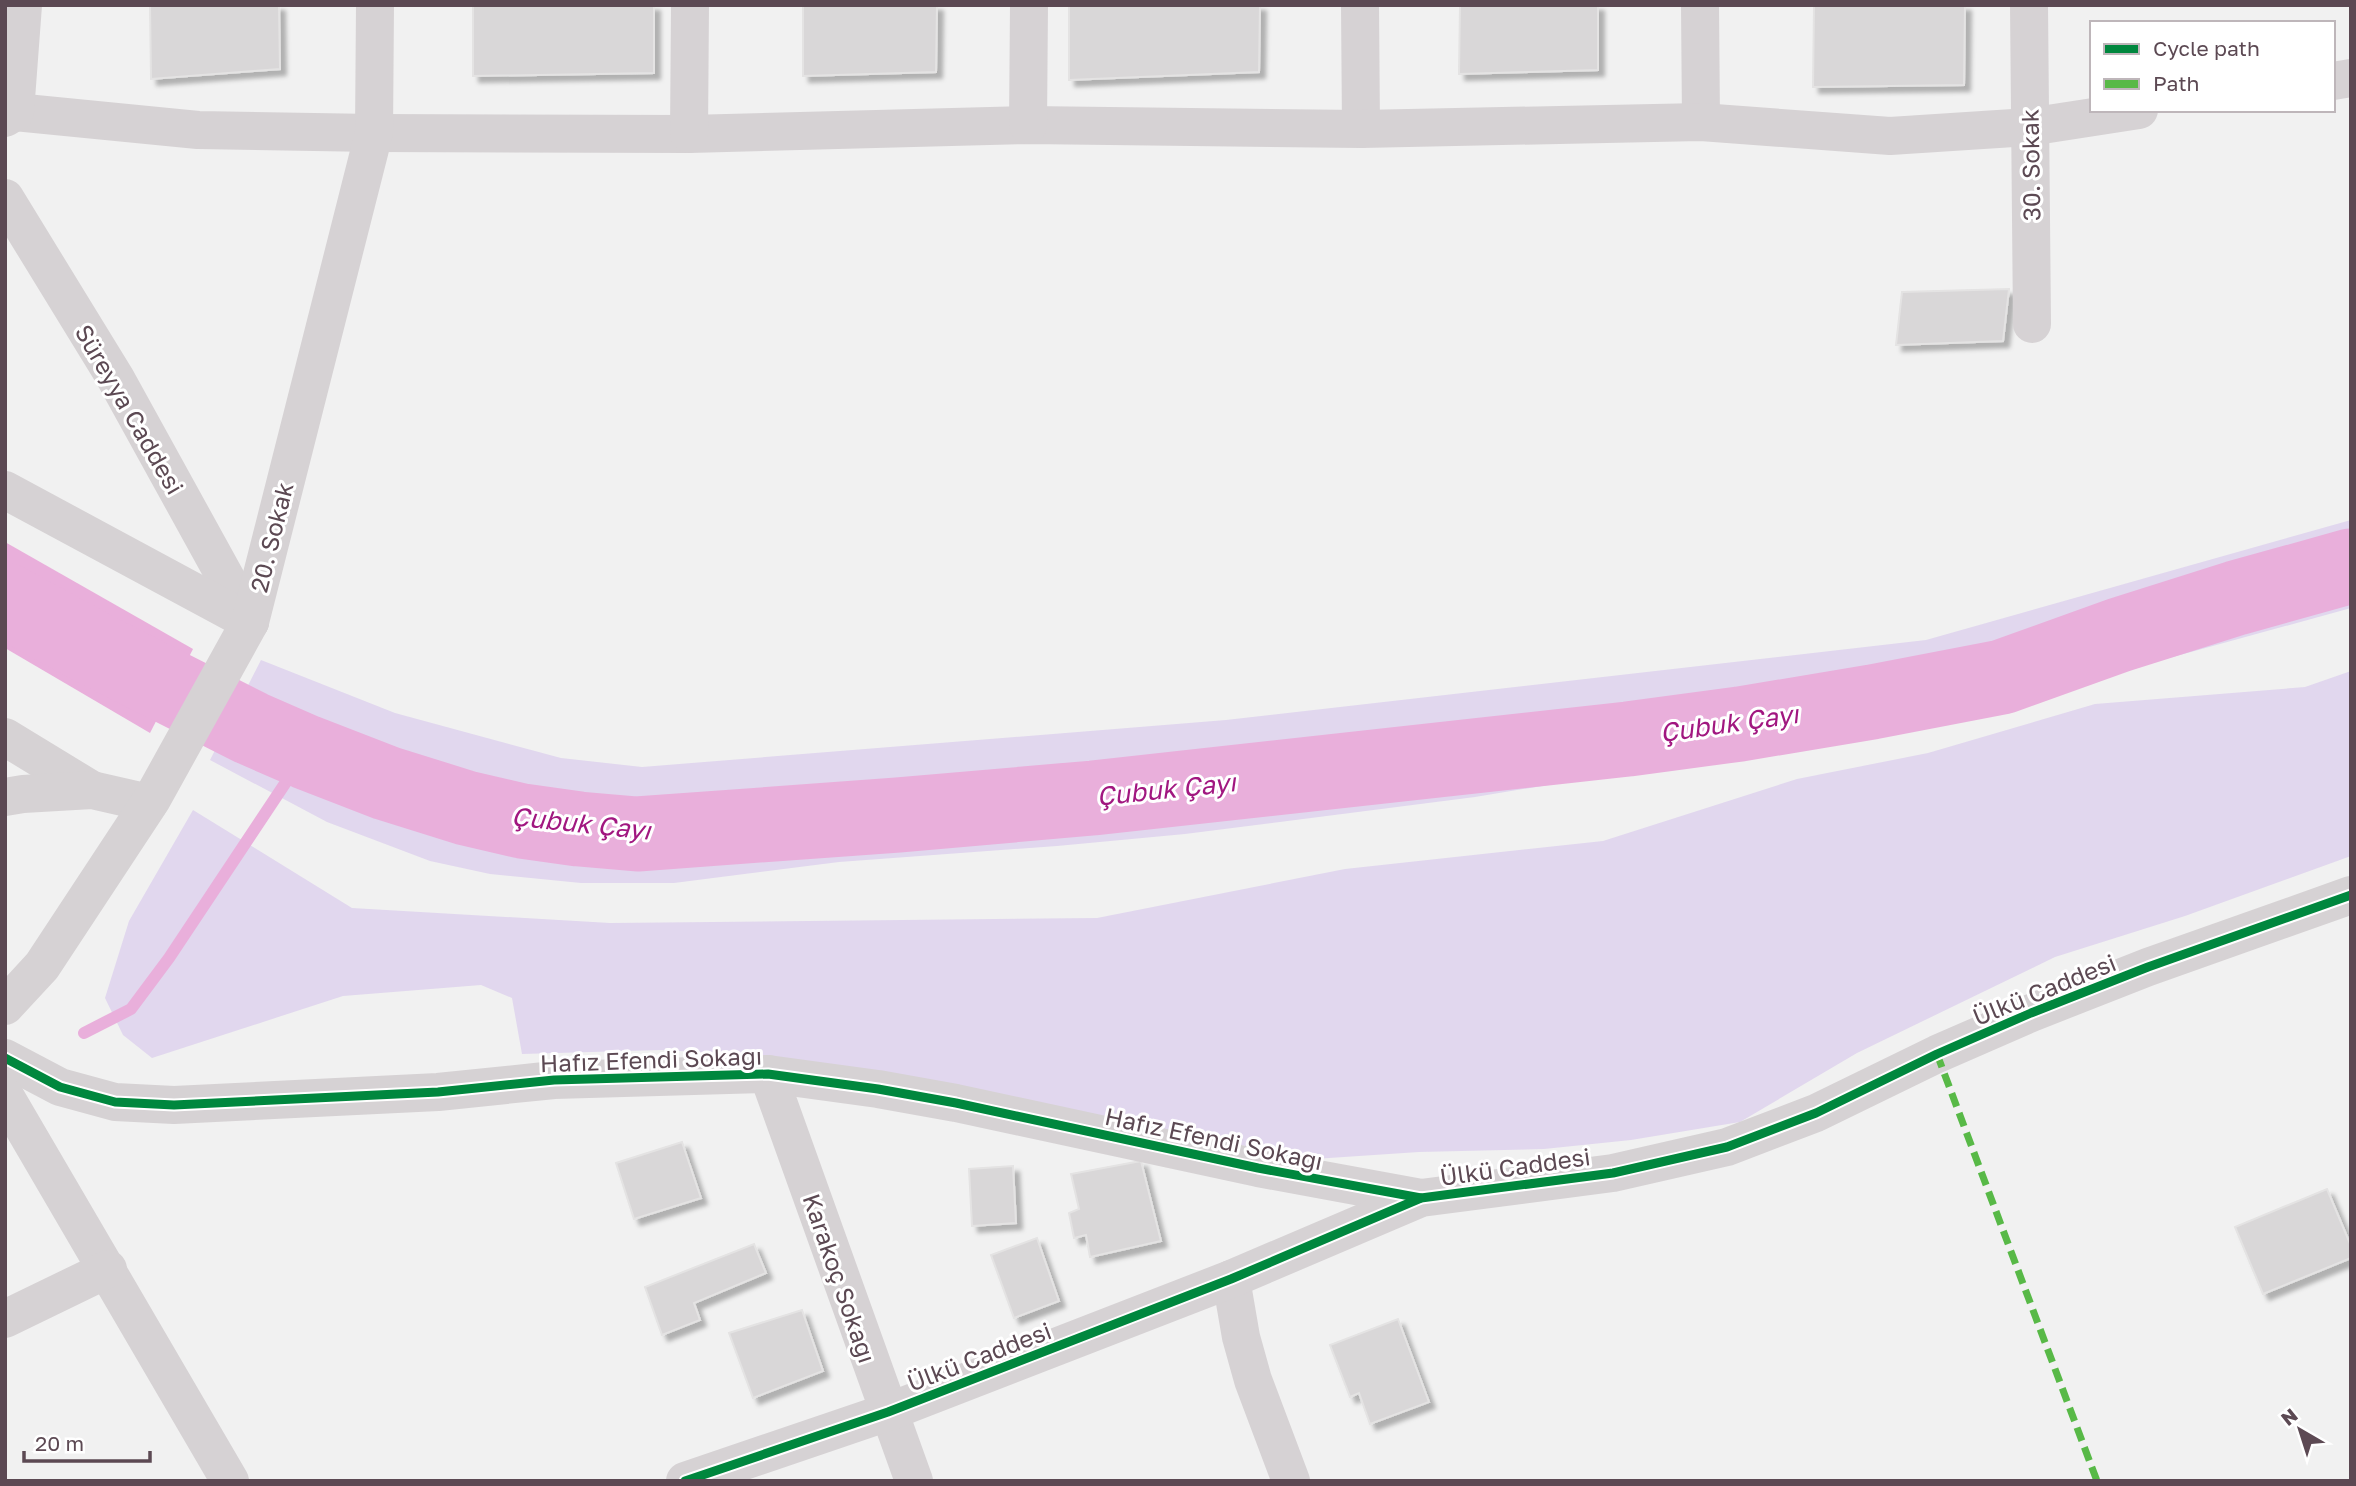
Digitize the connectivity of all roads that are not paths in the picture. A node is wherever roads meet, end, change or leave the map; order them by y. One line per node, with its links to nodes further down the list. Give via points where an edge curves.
1 (23, 5): 9 (street)
2 (375, 5): 14 (street, 20. Sokak)
3 (690, 5): 15 (street)
4 (1029, 5): 11 (street)
5 (1360, 5): 13 (street)
6 (1700, 5): 10 (street)
7 (2029, 5): 12 (street, 30. Sokak)
8 (2126, 112): 12 (street)
9 (10, 115): 14 (street, via 198,130)
10 (1701, 122): 12 (street, via 1890,136); 13 (street)
11 (1028, 125): 13 (street); 15 (street)
12 (2029, 127): 17 (street, 30. Sokak)
13 (1361, 129)
14 (374, 133): 15 (street); 19 (street, 20. Sokak)
15 (689, 134)
16 (5, 198): 19 (street, Süreyya Caddesi, via 116,379)
17 (2032, 324)
18 (5, 490): 19 (street)
19 (249, 624): 23 (street, 20. Sokak)
20 (5, 737): 21 (street)
21 (93, 790): 22 (street); 23 (street)
22 (5, 797)
23 (150, 801): 25 (street, 20. Sokak, via 42,966)
24 (2351, 895): 29 (street, Ülkü Caddesi, via 2044,1008 1816,1114 1727,1147 1613,1172)
25 (5, 1006)
26 (5, 1058): 27 (street, Hafız Efendi Sokağı, via 60,1087 115,1102 174,1105 438,1092 554,1080)
27 (768, 1074): 29 (street, Hafız Efendi Sokağı, via 956,1103); 33 (street, Karakoç Sokağı)
28 (5, 1096): 30 (street)
29 (1421, 1198): 31 (street, Ülkü Caddesi)
30 (108, 1269): 32 (street); 34 (street)
31 (1231, 1279): 33 (street, Ülkü Caddesi); 37 (street, via 1253,1380)
32 (5, 1318)
33 (888, 1412): 35 (street, Ülkü Caddesi); 36 (street, Karakoç Sokağı)
34 (230, 1481)
35 (685, 1481)
36 (914, 1481)
37 (1291, 1481)

